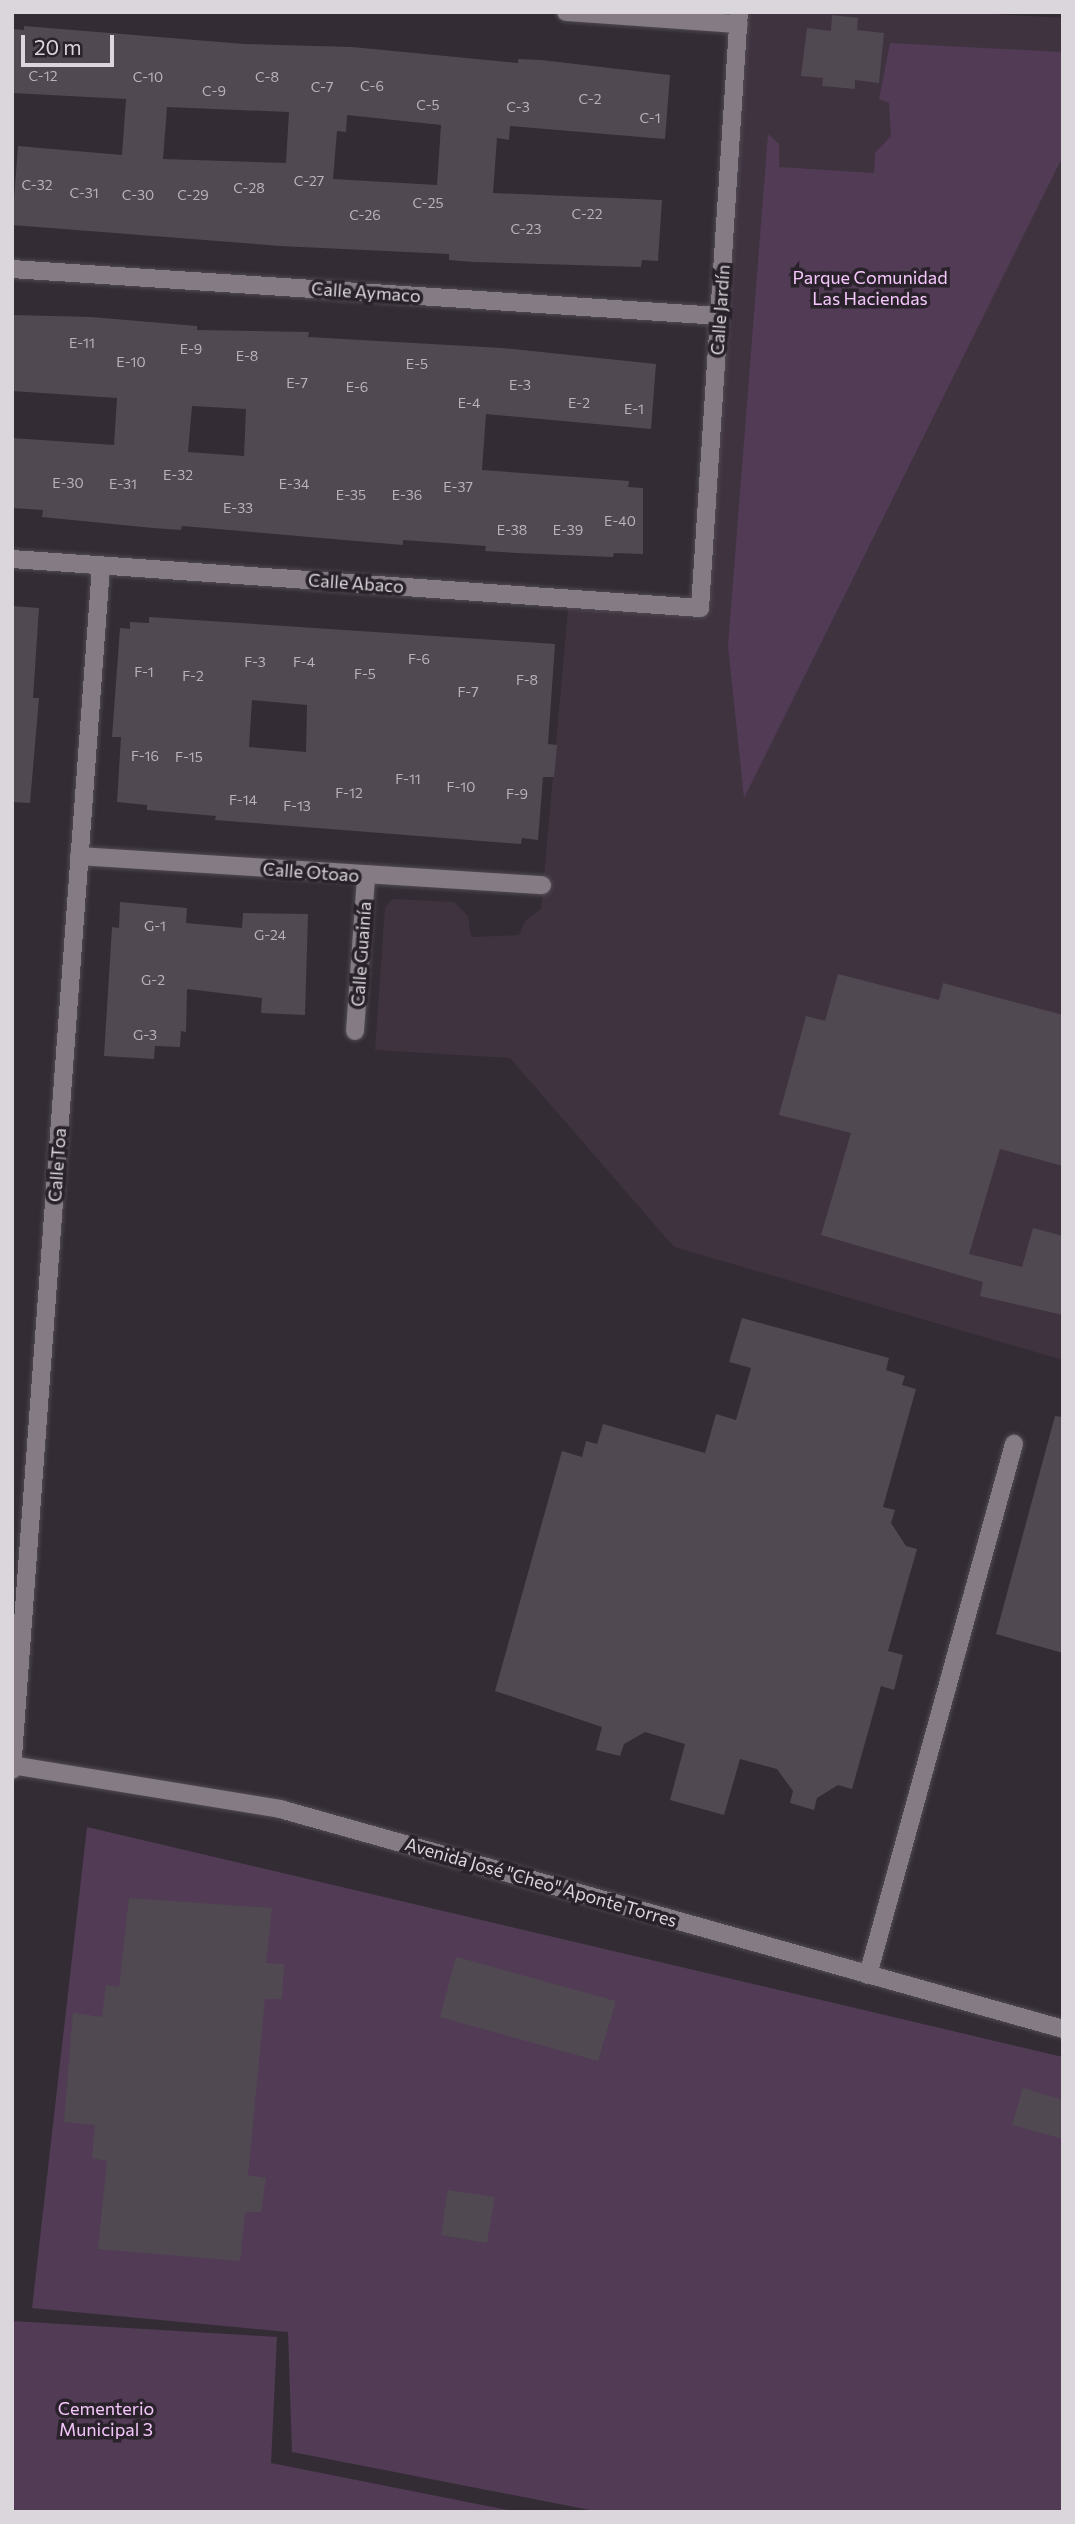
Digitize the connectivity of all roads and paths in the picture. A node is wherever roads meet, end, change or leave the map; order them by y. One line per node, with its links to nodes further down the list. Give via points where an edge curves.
1 (566, 12): 2 (street)
2 (739, 18): 4 (street, Calle Jardín)
3 (12, 269): 4 (street, Calle Aymaco)
4 (719, 316): 7 (street, Calle Jardín)
5 (12, 559): 6 (street, Calle Abaco)
6 (101, 566): 7 (street, Calle Abaco); 8 (street, Calle Toa)
7 (700, 608)
8 (79, 856): 9 (street, Calle Otoao); 13 (street, Calle Toa)
9 (366, 876): 10 (street, Calle Otoao); 11 (street, Calle Guainía)
10 (542, 885)
11 (355, 1031)
12 (1014, 1444): 14 (street)
13 (12, 1766): 14 (street, Avenida José "Cheo" Aponte Torres, via 280,1809)
14 (869, 1975): 15 (street, Avenida José "Cheo" Aponte Torres)
15 (1063, 2029)

